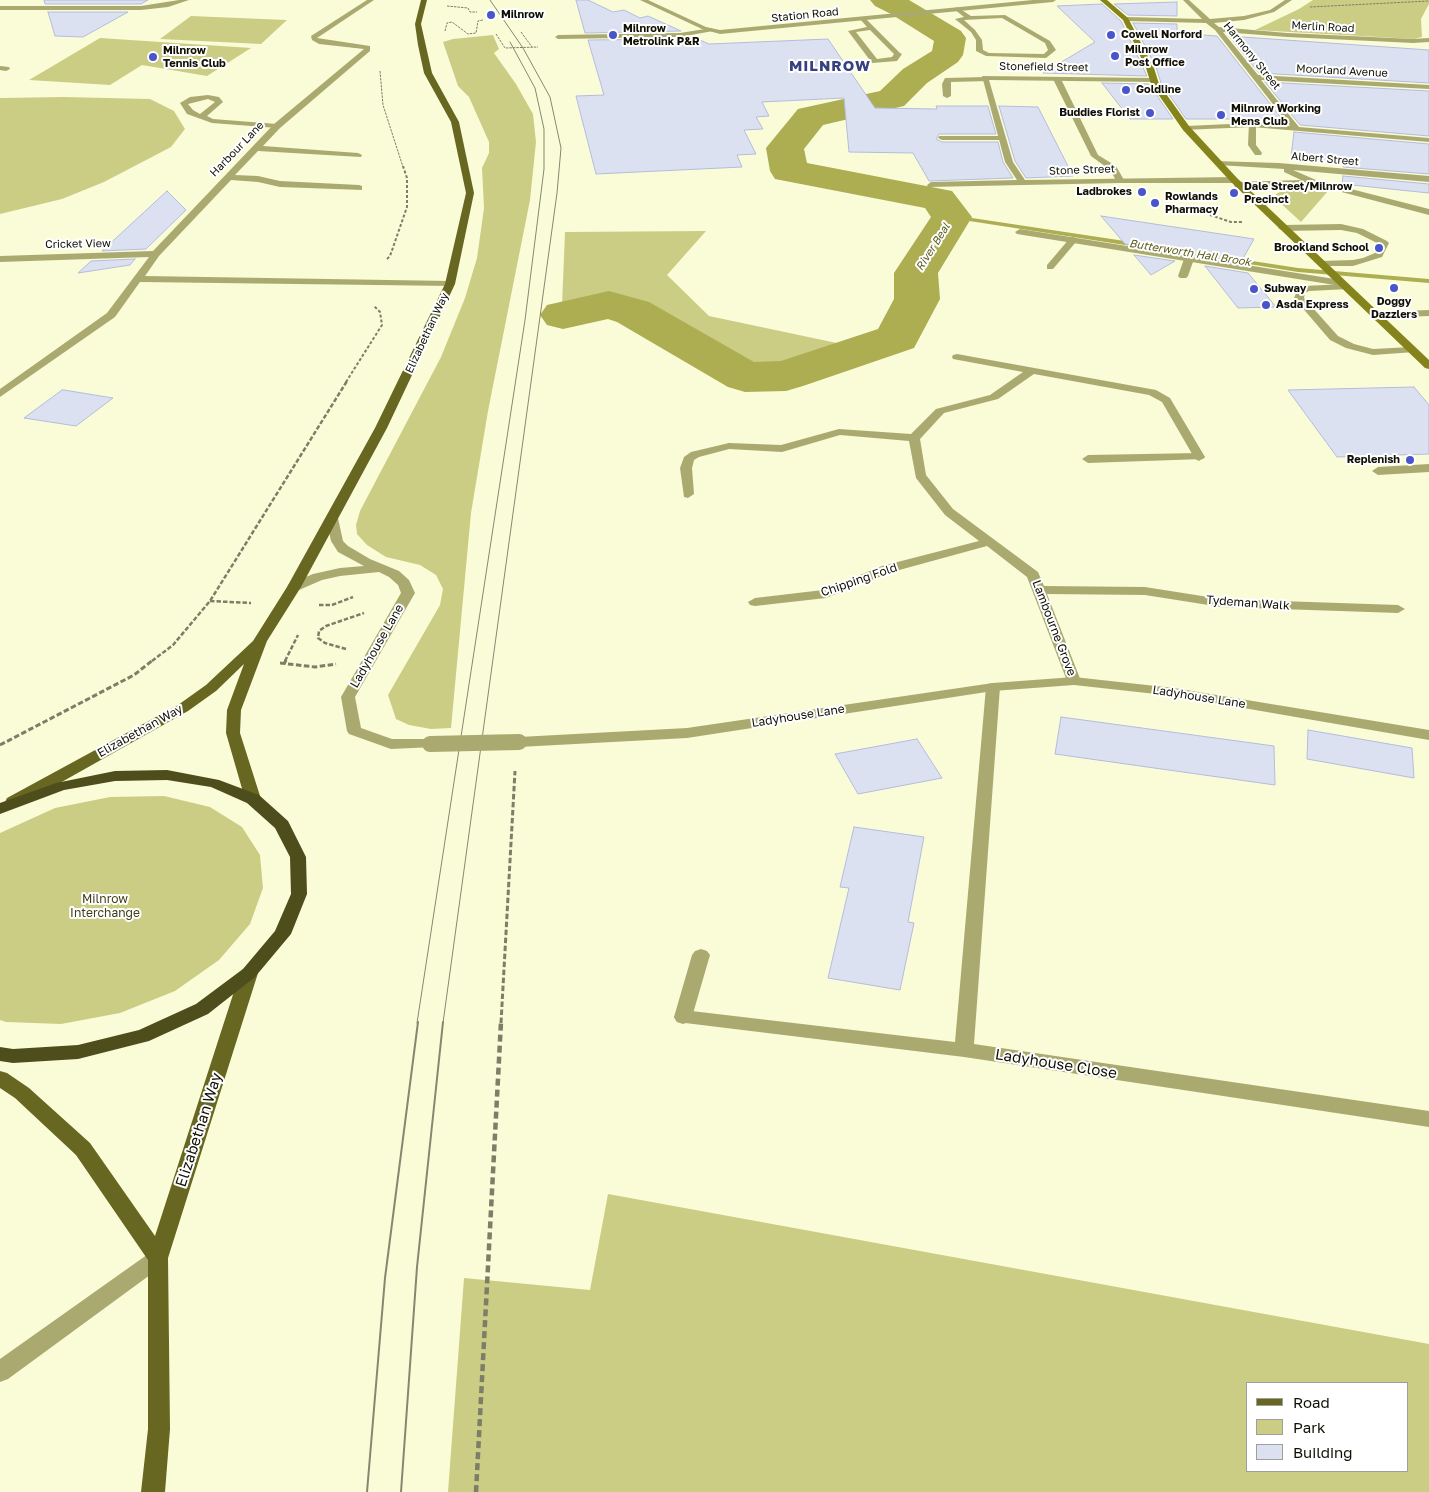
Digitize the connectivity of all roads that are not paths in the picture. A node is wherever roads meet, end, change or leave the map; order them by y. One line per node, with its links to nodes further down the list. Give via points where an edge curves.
1 (186, 0): 9 (street, via 141,8)
2 (371, 0): 27 (street, Harbour Lane, via 314,36 320,42 358,45 368,47 368,50)
3 (424, 0): 59 (main road, Elizabethan Way, via 418,24 421,45 428,74 455,122 470,193)
4 (643, 0): 17 (street)
5 (1053, 0): 10 (street, Station Road)
6 (1103, 0): 13 (street)
7 (1186, 0): 14 (street, Harmony Street)
8 (1289, 0): 14 (street, via 1272,11 1244,18)
9 (0, 8)
10 (957, 9): 11 (street); 12 (street, Station Road)
11 (970, 18): 11 (street, via 1003,16 1048,42 1052,50 1046,56 988,55 980,51 979,40 958,18)
12 (863, 19): 15 (street); 17 (street, Station Road, via 733,32)
13 (1126, 19): 14 (street); 23 (street)
14 (1208, 21): 16 (street, Harmony Street)
15 (872, 28): 15 (street, via 898,54 894,59 875,60 851,32)
16 (1217, 29): 19 (street, Merlin Road); 20 (street, Harmony Street)
17 (711, 30): 18 (street, Station Road, via 680,35)
18 (558, 37)
19 (1429, 40)
20 (1255, 77): 24 (street, Moorland Avenue); 30 (street, Harmony Street)
21 (1057, 79): 22 (street, Stonefield Street); 23 (street, Stonefield Street); 41 (street, via 1095,156 1113,168)
22 (986, 80): 25 (street, via 948,80); 32 (street, Stonefield Street)
23 (1153, 80): 29 (street)
24 (1429, 88)
25 (947, 96)
26 (200, 117): 27 (street, via 212,121)
27 (277, 126): 34 (street, Harbour Lane)
28 (1252, 126): 29 (street); 30 (street); 35 (street, via 1252,145)
29 (1186, 128): 37 (street)
30 (1297, 129): 33 (street)
31 (942, 138): 32 (street)
32 (1002, 138): 42 (street, Stonefield Street, via 1009,162)
33 (1429, 140)
34 (255, 148): 36 (street); 39 (street, Harbour Lane)
35 (1258, 153)
36 (358, 155)
37 (1218, 164): 38 (street, Albert Street); 43 (street)
38 (1279, 166): 40 (street, Albert Street); 44 (street)
39 (227, 177): 46 (street, via 280,184); 51 (street, Harbour Lane)
40 (1429, 179)
41 (1120, 180): 42 (street, Stone Street); 43 (street, Stone Street)
42 (1022, 182): 45 (street, Stone Street)
43 (1236, 182): 44 (street, Stone Street); 48 (street)
44 (1313, 182): 47 (street)
45 (931, 185)
46 (359, 188)
47 (1429, 212)
48 (1283, 228): 55 (street); 55 (street, via 1341,227 1360,231 1384,243 1379,255 1366,260)
49 (1020, 232): 50 (street)
50 (1072, 240): 53 (street); 54 (street)
51 (156, 254): 52 (street, Cricket View); 57 (street, Harbour Lane)
52 (0, 259)
53 (1189, 259): 56 (street); 58 (street)
54 (1050, 266)
55 (1324, 266): 58 (street)
56 (1183, 276)
57 (139, 279): 59 (street); 66 (street, Harbour Lane, via 111,315)
58 (1341, 283): 61 (street); 62 (street, via 1307,288 1301,291 1299,298 1334,338 1374,352)
59 (450, 284): 72 (main road, Elizabethan Way, via 381,428)
60 (1429, 314): 61 (street)
61 (1376, 315): 62 (street)
62 (1412, 350): 64 (street)
63 (957, 357): 65 (street)
64 (1429, 366)
65 (1032, 370): 67 (street, via 994,397 940,411); 68 (street, via 1152,392 1166,400 1199,457)
66 (0, 394)
67 (914, 438): 71 (street, via 839,432 782,449 729,446 695,454 688,460 686,468); 73 (street, Lambourne Grove, via 920,475 949,512)
68 (1088, 458)
69 (1429, 468): 70 (street)
70 (1378, 471)
71 (688, 494)
72 (332, 518): 74 (street, Ladyhouse Lane, via 337,541 343,549); 75 (main road, Elizabethan Way)
73 (989, 542): 76 (street, Lambourne Grove, via 1033,574); 77 (street, Chipping Fold, via 887,569 826,594)
74 (383, 568): 75 (street, via 340,572); 81 (street, Ladyhouse Lane, bridge, via 404,583 408,593 348,697 354,731 391,744 519,742 687,733)
75 (294, 587): 79 (main road, Elizabethan Way)
76 (1039, 590): 78 (street, Tydeman Walk, via 1145,590 1220,603); 80 (street, Lambourne Grove)
77 (756, 602)
78 (1398, 609)
79 (260, 641): 83 (main road, Elizabethan Way, via 234,710 233,733); 84 (main road, Elizabethan Way, via 211,688 182,708)
80 (1074, 681): 81 (street, Ladyhouse Lane); 82 (street, Ladyhouse Lane, via 1174,692)
81 (994, 687): 87 (street)
82 (1429, 735)
83 (254, 799): 84 (highway, via 214,783 167,775 123,776 61,786); 86 (highway, via 282,825 298,857 298,894 282,934)
84 (4, 807)
85 (701, 954): 87 (street, Ladyhouse Close, via 682,1017)
86 (249, 973): 88 (highway, via 202,1008 143,1036 78,1052); 91 (main road, Elizabethan Way)
87 (964, 1050): 90 (street, Ladyhouse Close)
88 (0, 1054)
89 (0, 1078): 91 (main road, via 22,1093 83,1149)
90 (1429, 1120)
91 (158, 1258): 92 (street); 93 (main road, Elizabethan Way, via 159,1429)
92 (0, 1372)
93 (153, 1492)

